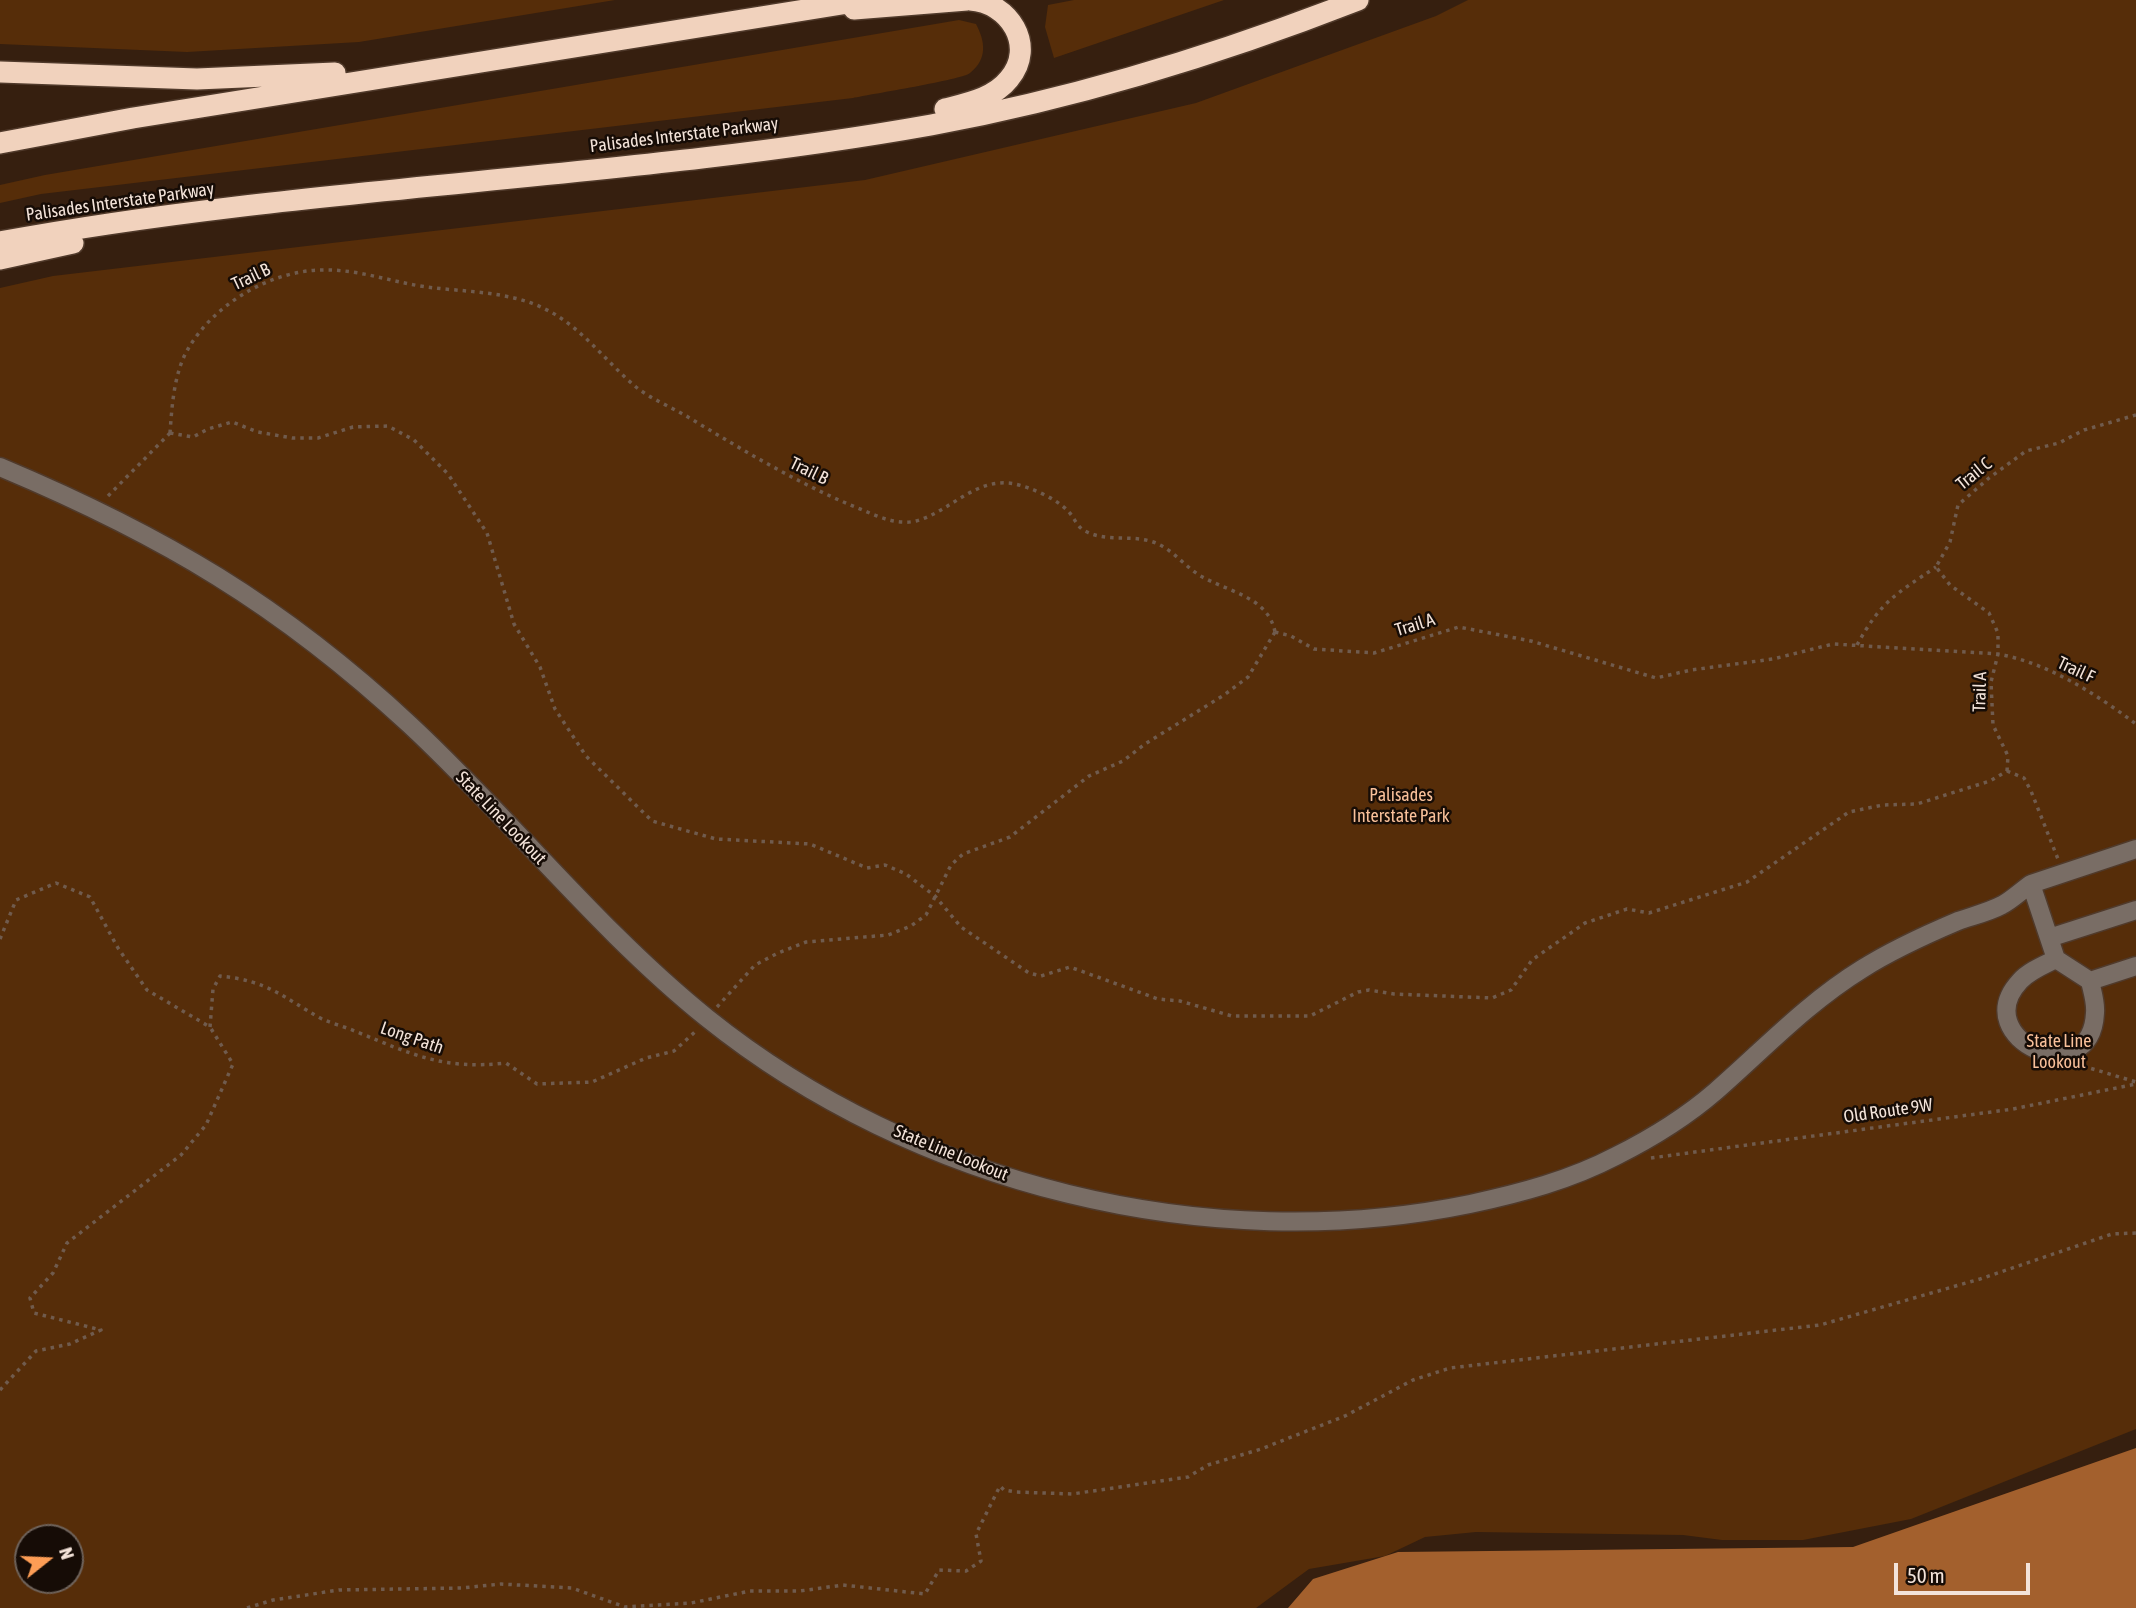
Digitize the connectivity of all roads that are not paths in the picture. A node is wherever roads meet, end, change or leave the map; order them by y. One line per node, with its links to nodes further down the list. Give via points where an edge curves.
1 (867, 0): 4 (highway)
2 (969, 0): 4 (highway); 7 (highway, via 995,6 1016,29 1017,68 1003,86 969,102)
3 (1358, 0): 7 (highway, Palisades Interstate Parkway, via 1205,54 1070,93 954,120)
4 (768, 16): 5 (highway)
5 (556, 50): 6 (highway, via 257,78); 8 (highway, via 132,118)
6 (0, 72)
7 (825, 141): 9 (highway, Palisades Interstate Parkway)
8 (0, 144)
9 (223, 210): 10 (highway, Palisades Interstate Parkway); 11 (highway)
10 (0, 242)
11 (0, 259)
12 (0, 467): 14 (street, State Line Lookout, via 174,548 282,616 414,729 636,955 708,1019 786,1074 871,1121 961,1160 1037,1187 1116,1205 1202,1218 1283,1223 1364,1220 1507,1196 1567,1178 1668,1127 1713,1094 1817,1000 1862,969 1908,943 2003,905)
13 (2136, 849): 14 (street, State Line Lookout)
14 (2031, 884): 16 (street)
15 (2136, 910): 16 (street)
16 (2049, 938): 17 (street)
17 (2056, 959): 19 (street); 19 (street, via 2015,986 2008,1005 2019,1040 2030,1049 2042,1054 2077,1046 2093,1026 2096,1011)
18 (2136, 966): 19 (street)
19 (2090, 981)

